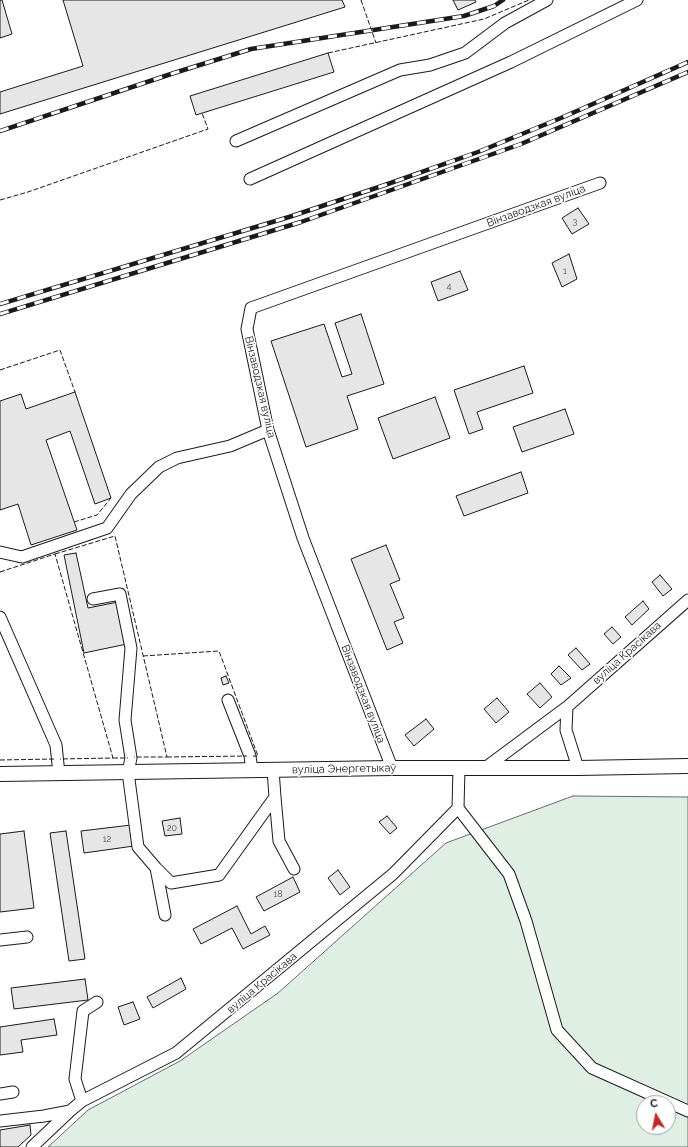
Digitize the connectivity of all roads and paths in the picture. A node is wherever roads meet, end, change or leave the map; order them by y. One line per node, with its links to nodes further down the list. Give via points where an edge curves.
1 (547, 0): 3 (street, via 505,23 465,53 430,65 400,70)
2 (637, 0): 4 (street, via 511,62)
3 (236, 141)
4 (250, 179)
5 (600, 183): 6 (street, Вінзаводзкая вуліца, via 251,308 246,329)
6 (268, 430): 7 (street, via 230,446 178,458 159,467 131,494 107,528 22,557); 14 (street, Вінзаводзкая вуліца, via 303,538)
7 (0, 552)
8 (93, 599): 20 (street, via 120,594 131,648 125,720 131,758)
9 (688, 600): 12 (street, вуліца Красікава)
10 (0, 617): 22 (street, via 56,745)
11 (228, 700): 18 (street, via 250,756)
12 (567, 707): 16 (street, вуліца Красікава); 17 (street, via 566,730)
13 (688, 766): 17 (main road, вуліца Энергетыкаў)
14 (392, 768): 15 (main road, вуліца Энергетыкаў); 19 (main road, вуліца Энергетыкаў)
15 (459, 768): 16 (main road, вуліца Энергетыкаў); 24 (street)
16 (485, 768): 17 (main road, вуліца Энергетыкаў)
17 (578, 768)
18 (252, 770): 19 (main road, вуліца Энергетыкаў); 20 (main road, вуліца Энергетыкаў)
19 (273, 770): 23 (street)
20 (128, 772): 22 (main road, вуліца Энергетыкаў); 25 (street, via 138,847)
21 (0, 774): 22 (main road, вуліца Энергетыкаў)
22 (59, 774)
23 (274, 797): 25 (street, via 219,875 171,883); 26 (street, via 279,841)
24 (458, 808): 33 (street, вуліца Красікава, via 393,874 176,1053); 35 (street, via 509,874 526,921 557,1030 592,1068)
25 (156, 868): 27 (street)
26 (294, 869)
27 (165, 915)
28 (27, 937): 29 (street)
29 (0, 940)
30 (97, 1002): 33 (street, via 83,1011 75,1079)
31 (13, 1092): 32 (street)
32 (0, 1094)
33 (82, 1101): 34 (street, вуліца Красікава)
34 (70, 1111): 36 (street, вуліца Красікава); 37 (street)
35 (688, 1111)
36 (0, 1122)
37 (32, 1147)

